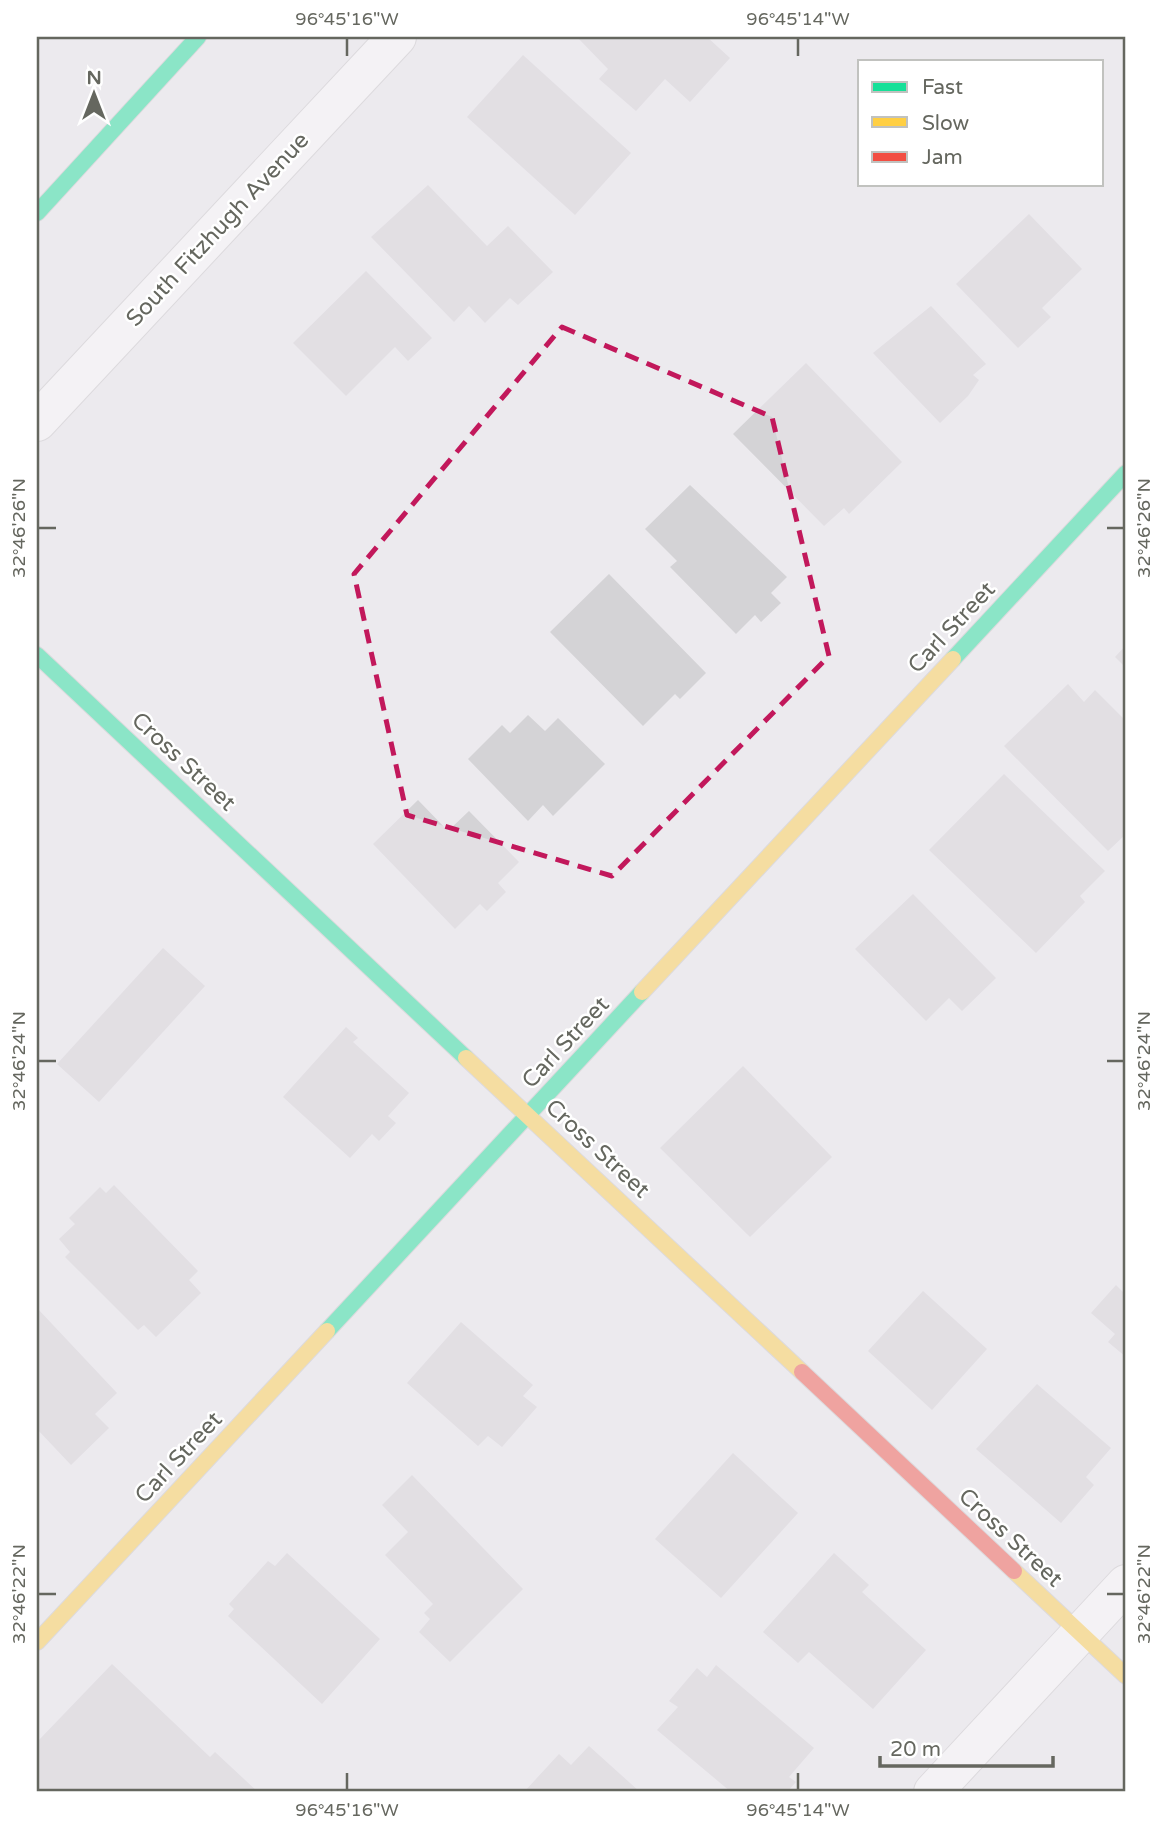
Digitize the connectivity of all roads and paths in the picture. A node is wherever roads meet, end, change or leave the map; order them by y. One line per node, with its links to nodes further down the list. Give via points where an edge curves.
1 (198, 37): 3 (street)
2 (397, 37): 4 (street, South Fitzhugh Avenue)
3 (37, 213)
4 (37, 422)
5 (1126, 473): 7 (street, Carl Street)
6 (37, 655): 7 (street, Cross Street)
7 (528, 1114): 9 (street, Cross Street); 10 (street, Carl Street)
8 (1126, 1584): 9 (street)
9 (1080, 1634): 11 (street, Cross Street); 12 (street)
10 (37, 1642)
11 (1126, 1676)
12 (933, 1792)

